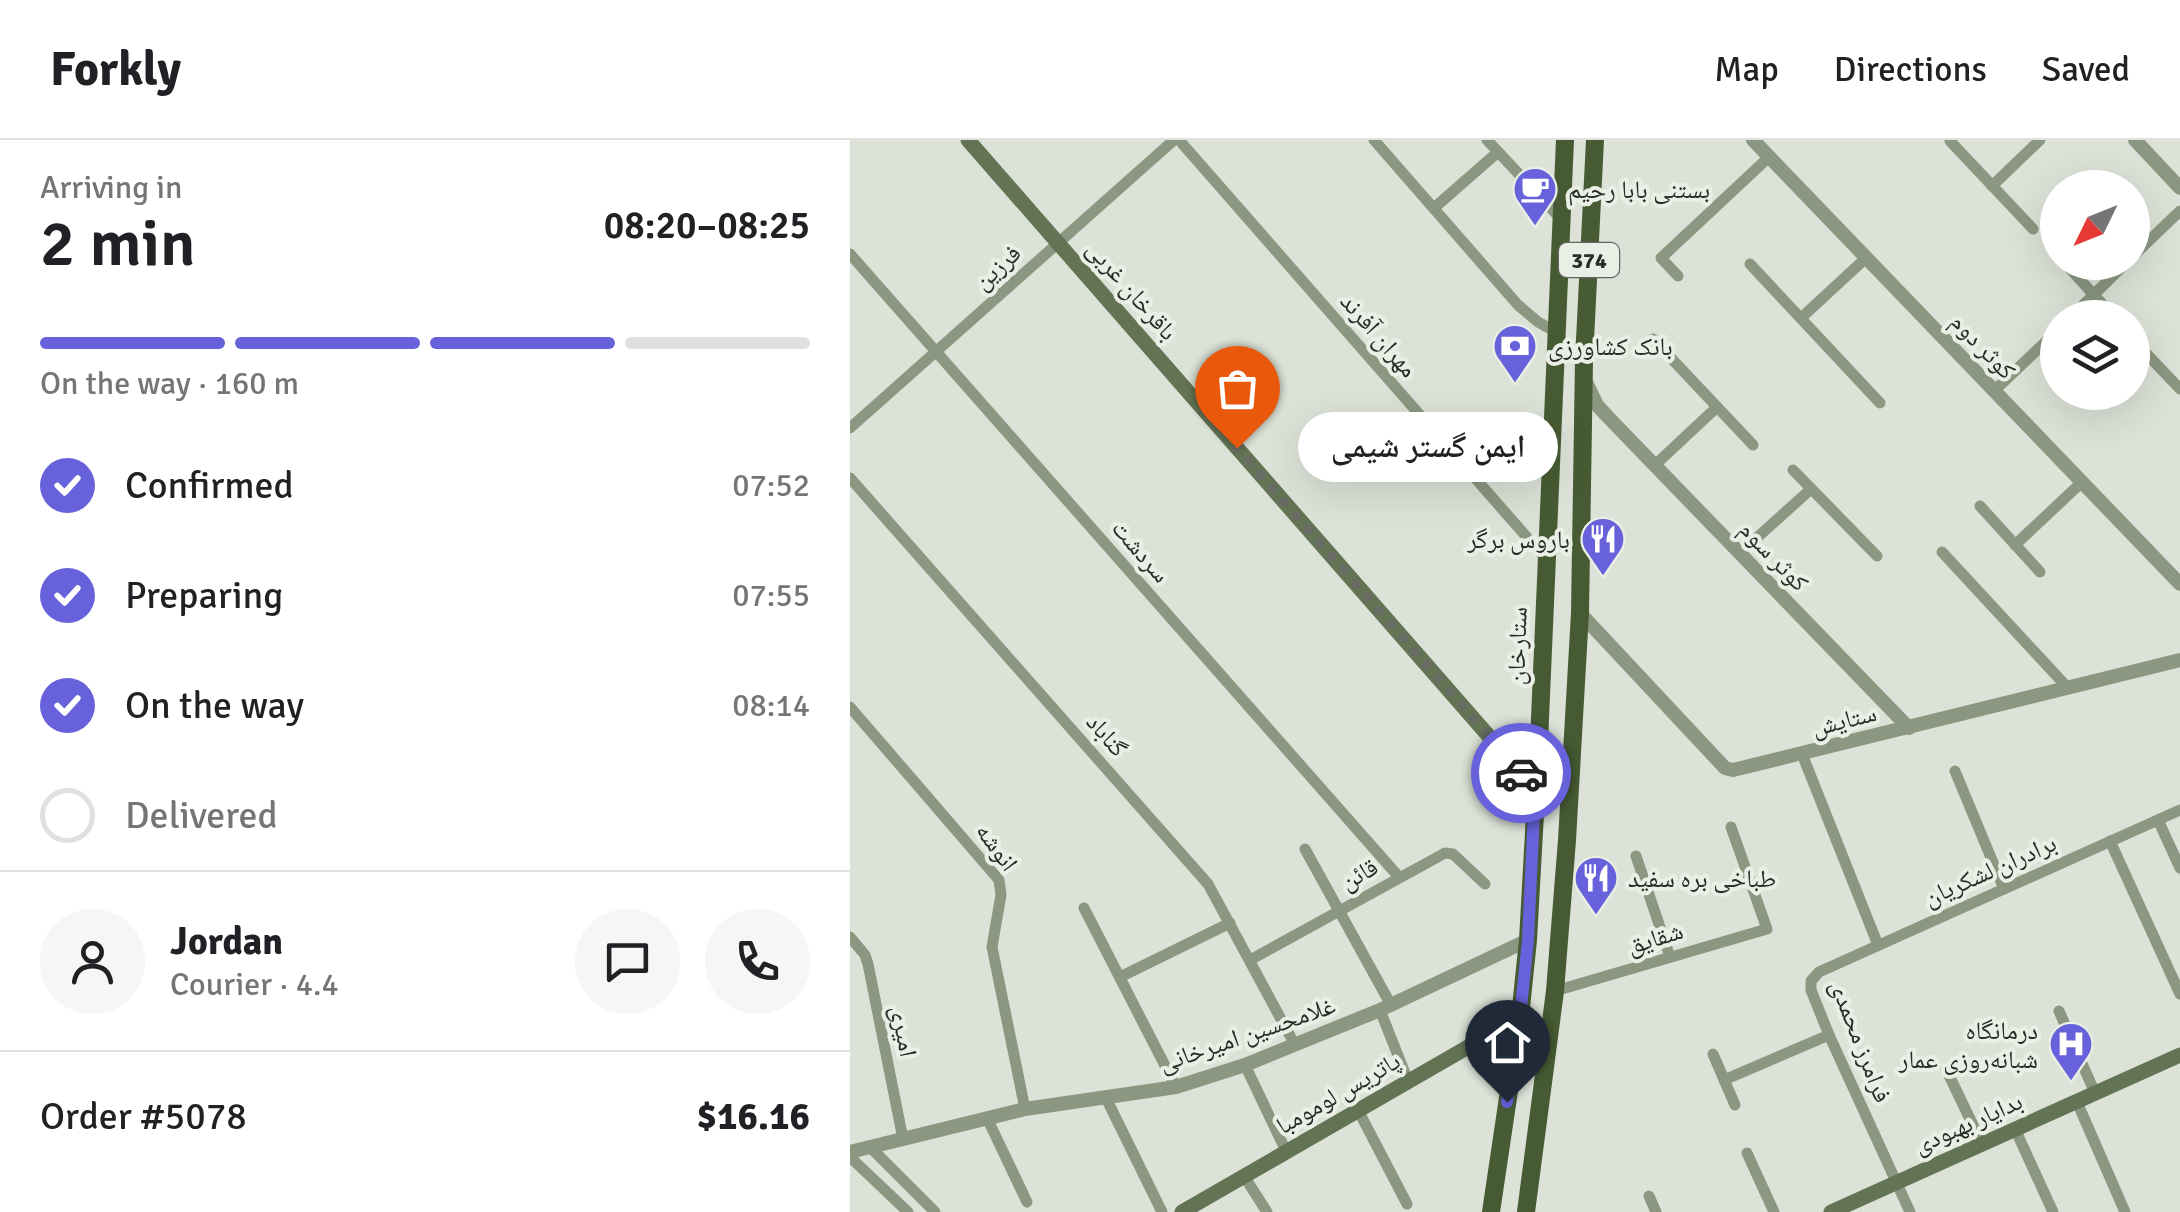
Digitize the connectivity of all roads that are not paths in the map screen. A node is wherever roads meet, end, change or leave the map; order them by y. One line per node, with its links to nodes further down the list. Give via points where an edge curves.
1 (968, 140): 20 (main road, باقرخان غربی)
2 (1177, 140): 20 (street, فرزین); 58 (street, مهران آفرند)
3 (1374, 140): 15 (street)
4 (1487, 140): 11 (street)
5 (1564, 140): 17 (main road, ستارخان / 374)
6 (1594, 140): 36 (main road, 374)
7 (1753, 140): 12 (street, کوثر دوم)
8 (2040, 140): 13 (street)
9 (2135, 140): 14 (street)
10 (1950, 142): 13 (street)
11 (1498, 152): 15 (street); 17 (street)
12 (1769, 157): 22 (street, کوثر دوم); 24 (street, via 1661,258)
13 (1992, 186): 18 (street)
14 (2180, 188)
15 (1434, 208): 31 (street, via 1518,304)
16 (2180, 211): 19 (street)
17 (1561, 218): 31 (main road, ستارخان / 374)
18 (2033, 229)
19 (2150, 240)
20 (1058, 243): 34 (street, فرزین); 68 (main road, باقرخان غربی)
21 (850, 254): 34 (street, سردشت)
22 (1866, 258): 30 (street); 40 (street, کوثر دوم)
23 (1750, 264): 30 (street)
24 (1678, 276)
25 (2081, 280): 27 (street)
26 (2108, 280): 27 (street)
27 (2094, 294): 28 (street); 29 (street)
28 (2088, 300)
29 (2100, 300)
30 (1800, 318): 41 (street)
31 (1556, 332): 37 (main road, ستارخان / 374)
32 (1653, 339): 42 (street)
33 (2040, 347): 40 (street)
34 (936, 352): 46 (street, فرزین); 76 (street, سردشت)
35 (2150, 356): 39 (street)
36 (1584, 360): 37 (main road, via 1568,369); 38 (main road, 374)
37 (1555, 362): 44 (main road, ستارخان / 374)
38 (1584, 380): 43 (street, کوثر سوم); 45 (main road, 374)
39 (2178, 381)
40 (1994, 391): 51 (street, کوثر دوم)
41 (1880, 403)
42 (1717, 406): 47 (street); 48 (street)
43 (1608, 416): 45 (street, via 1598,413); 48 (street, کوثر سوم)
44 (1552, 421): 45 (main road, via 1568,403); 58 (main road, ستارخان / 374)
45 (1584, 425): 61 (main road, 374)
46 (850, 428)
47 (1753, 445)
48 (1655, 465): 56 (street, کوثر سوم)
49 (1793, 470): 52 (street)
50 (850, 478): 81 (street, گناباد, via 1200,875)
51 (2082, 482): 54 (street); 60 (street, کوثر دوم)
52 (1811, 489): 56 (street); 57 (street)
53 (1980, 506): 54 (street)
54 (2015, 545): 59 (street)
55 (1942, 552): 63 (street)
56 (1740, 554): 65 (street, کوثر سوم)
57 (1877, 556)
58 (1546, 559): 68 (main road, ستارخان / 374)
59 (2040, 572)
60 (2179, 580)
61 (1580, 612): 66 (street, ستایش, via 1725,768); 89 (main road, 374)
62 (2180, 660): 63 (street, ستایش)
63 (2068, 687): 65 (street, ستایش)
64 (850, 706): 107 (street, انوشه, via 1000,880 992,947)
65 (1908, 728): 66 (street, ستایش)
66 (1802, 754): 84 (street)
67 (1955, 771): 78 (street)
68 (1535, 790): 83 (main road, ستارخان / 374)
69 (2180, 810): 70 (street, برادران لشکریان)
70 (2158, 820): 72 (street, برادران لشکریان); 75 (street)
71 (1731, 827): 85 (street, شقایق, via 1767,928)
72 (2110, 841): 78 (street, برادران لشکریان); 90 (street)
73 (1305, 849): 80 (street)
74 (1636, 856): 85 (street)
75 (2180, 868)
76 (1399, 877): 77 (street, قائن, via 1449,853); 80 (street, قائن)
77 (1485, 884)
78 (2004, 889): 84 (street, برادران لشکریان)
79 (1084, 908): 88 (street)
80 (1339, 910): 86 (street, قائن); 91 (street)
81 (1230, 923): 86 (street, گناباد); 88 (street)
82 (850, 937): 111 (street, امیری, via 868,964)
83 (1528, 940): 91 (street, غلامحسین امیرخانی); 93 (main road, ستارخان / 374)
84 (1878, 946): 87 (street, برادران لشکریان)
85 (1670, 957): 89 (street, شقایق)
86 (1250, 960): 95 (street, گناباد)
87 (1819, 972): 94 (street, فرامرز محمدی, via 1810,986)
88 (1120, 977): 102 (street)
89 (1555, 990): 128 (main road, 374)
90 (2180, 994)
91 (1386, 1008): 95 (street, غلامحسین امیرخانی); 101 (street)
92 (2058, 1011): 103 (street)
93 (1520, 1017): 101 (main road, پاتریس لومومبا); 127 (main road, ستارخان / 374)
94 (1829, 1034): 100 (street); 118 (street, فرامرز محمدی)
95 (1295, 1045): 98 (street, غلامحسین امیرخانی)
96 (1714, 1054): 100 (street)
97 (2180, 1055): 103 (main road, بدایار بهبودی)
98 (1245, 1065): 102 (street, غلامحسین امیرخانی); 114 (street)
99 (1946, 1069): 112 (street)
100 (1724, 1080): 106 (street)
101 (1408, 1081): 108 (main road, پاتریس لومومبا)
102 (1176, 1086): 104 (street, غلامحسین امیرخانی)
103 (2095, 1093): 105 (main road, بدایار بهبودی)
104 (1105, 1096): 107 (street, غلامحسین امیرخانی); 124 (street)
105 (2076, 1102): 110 (main road, بدایار بهبودی); 134 (street)
106 (1735, 1105)
107 (1026, 1109): 109 (street, غلامحسین امیرخانی)
108 (1358, 1110): 114 (main road, پاتریس لومومبا); 121 (street)
109 (986, 1118): 111 (street, غلامحسین امیرخانی); 120 (street)
110 (2015, 1129): 112 (main road, بدایار بهبودی); 133 (street)
111 (903, 1139): 113 (street, غلامحسین امیرخانی)
112 (1982, 1144): 118 (main road, بدایار بهبودی)
113 (870, 1147): 116 (street, غلامحسین امیرخانی); 123 (street)
114 (1286, 1152): 117 (main road, پاتریس لومومبا)
115 (1747, 1153): 130 (street)
116 (850, 1154): 122 (street)
117 (1244, 1176): 125 (main road, پاتریس لومومبا); 126 (street)
118 (1896, 1182): 131 (main road, بدایار بهبودی); 132 (street, فرامرز محمدی)
119 (1648, 1196): 129 (street)
120 (1028, 1202)
121 (1407, 1204)
122 (908, 1212)
123 (935, 1212)
124 (1162, 1212)
125 (1182, 1212)
126 (1267, 1212)
127 (1491, 1212)
128 (1526, 1212)
129 (1656, 1212)
130 (1774, 1212)
131 (1831, 1212)
132 (1910, 1212)
133 (2053, 1212)
134 (2126, 1212)

